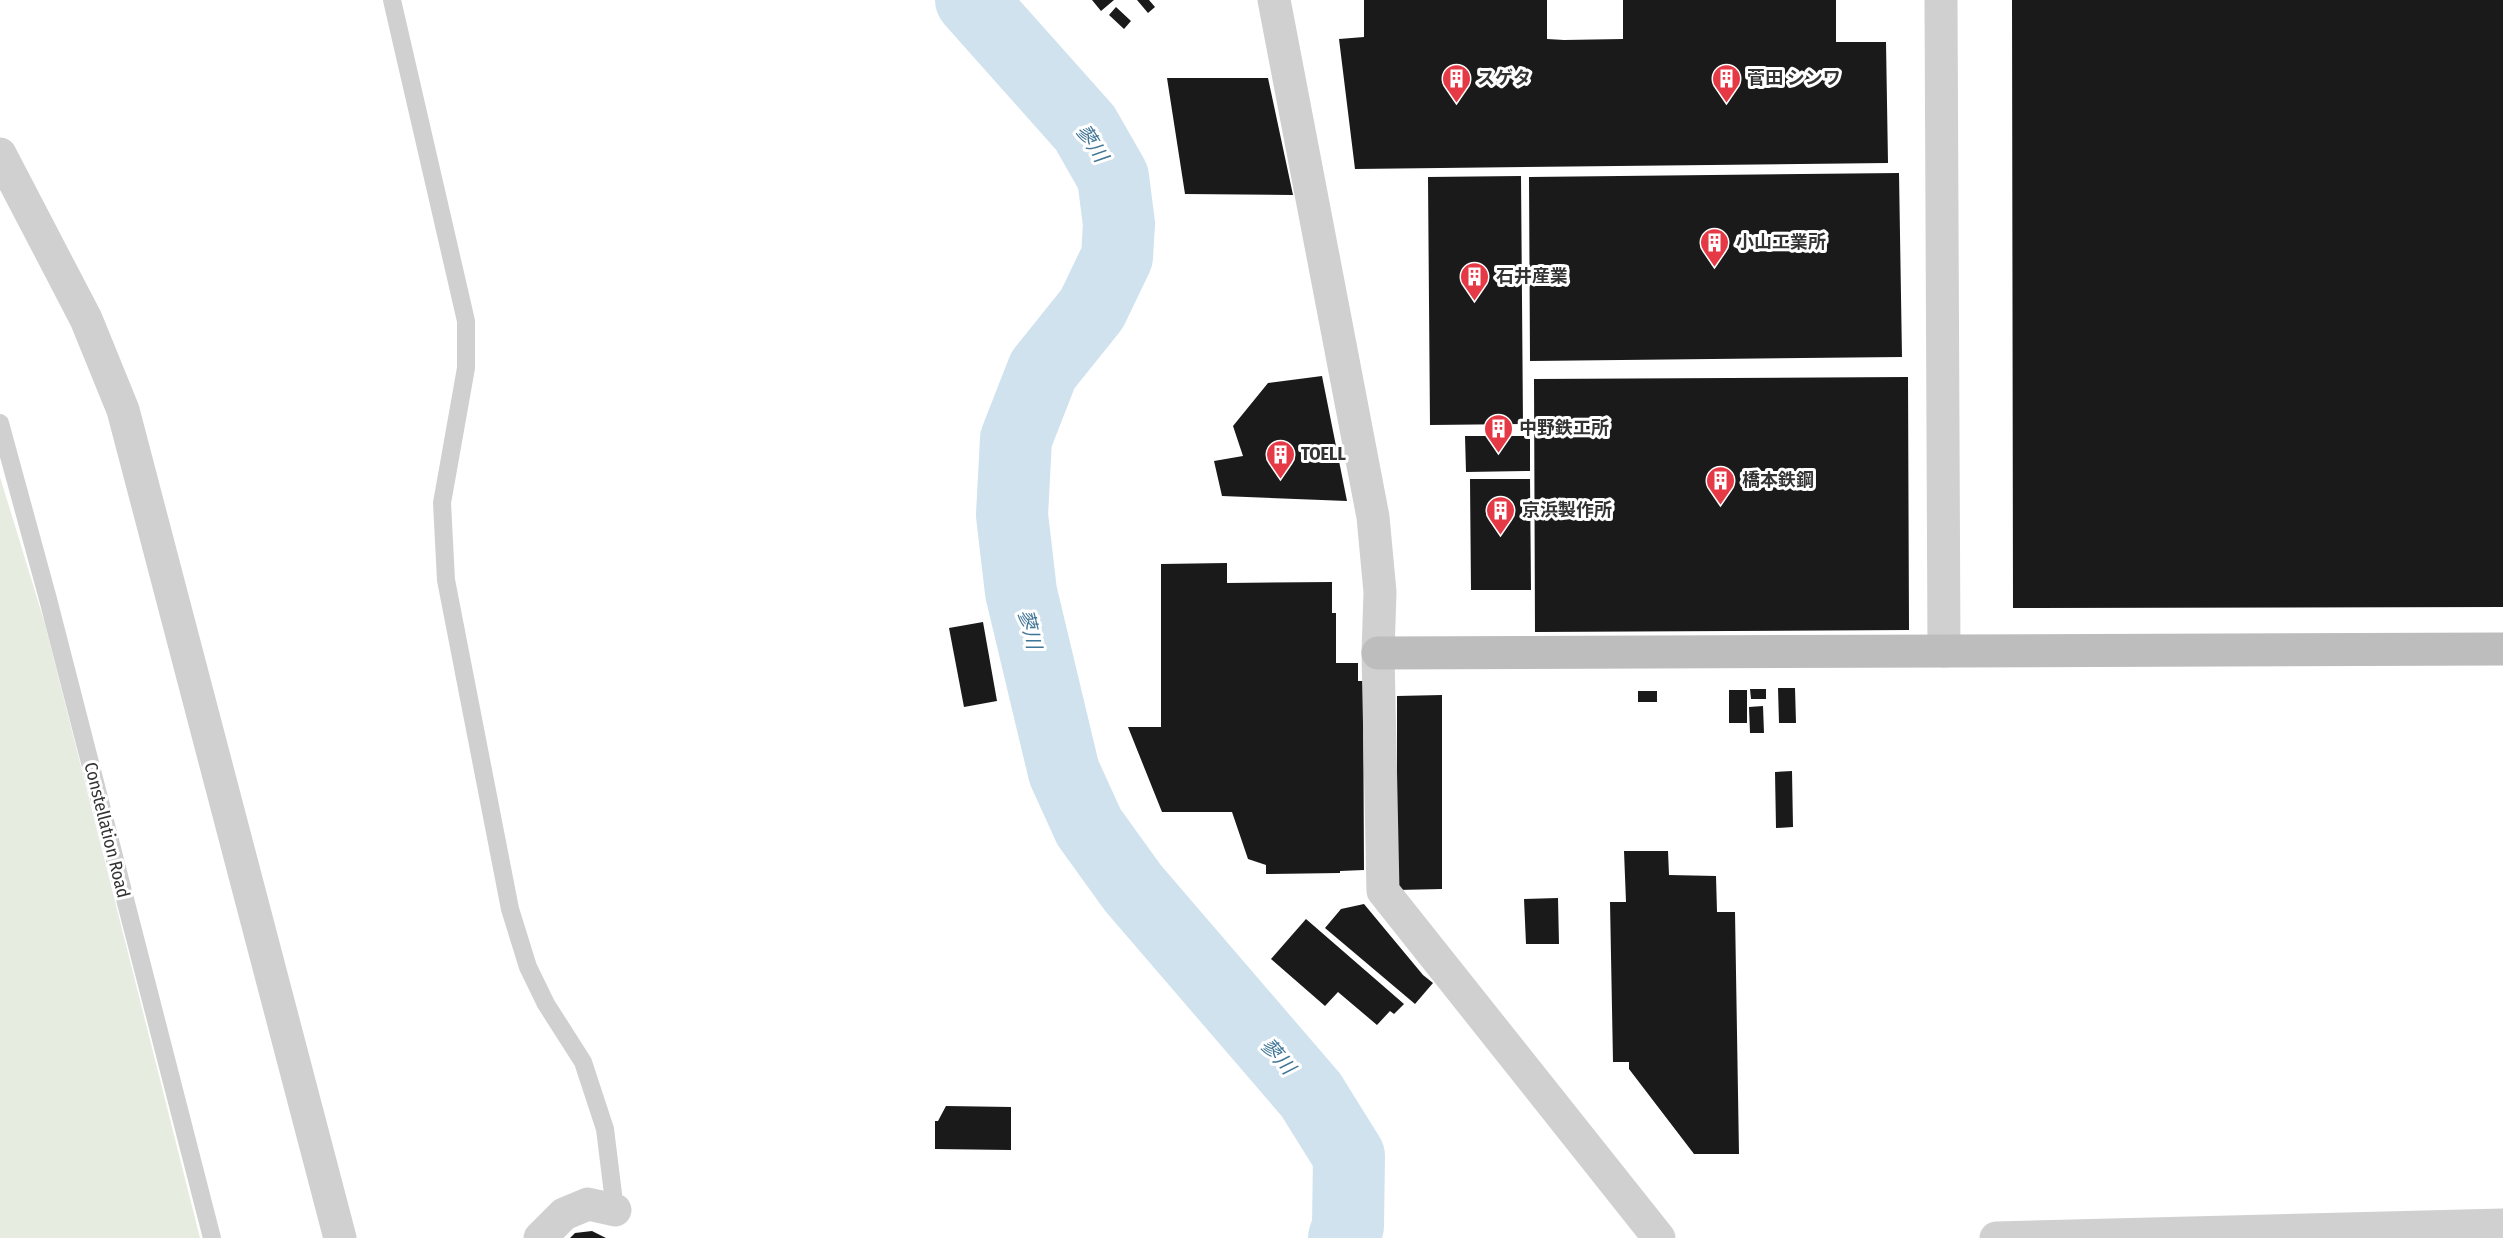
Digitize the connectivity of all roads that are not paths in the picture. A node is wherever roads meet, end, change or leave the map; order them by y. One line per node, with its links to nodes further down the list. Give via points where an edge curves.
1 (392, 0): 9 (lane, via 466,321 466,368 442,503 446,580 510,909 528,967 583,1062 605,1129)
2 (1274, 0): 8 (street, via 1373,517 1380,592)
3 (1941, 0): 7 (street)
4 (0, 154): 12 (street, via 86,319 123,410)
5 (0, 423): 11 (lane, Constellation Road)
6 (2503, 649): 7 (street)
7 (1944, 651): 8 (street)
8 (1378, 653): 14 (street, via 1383,891)
9 (615, 1210): 13 (street, via 588,1204 564,1214)
10 (2503, 1225): 15 (street)
11 (212, 1238)
12 (340, 1238)
13 (540, 1238)
14 (1659, 1238)
15 (1996, 1238)

